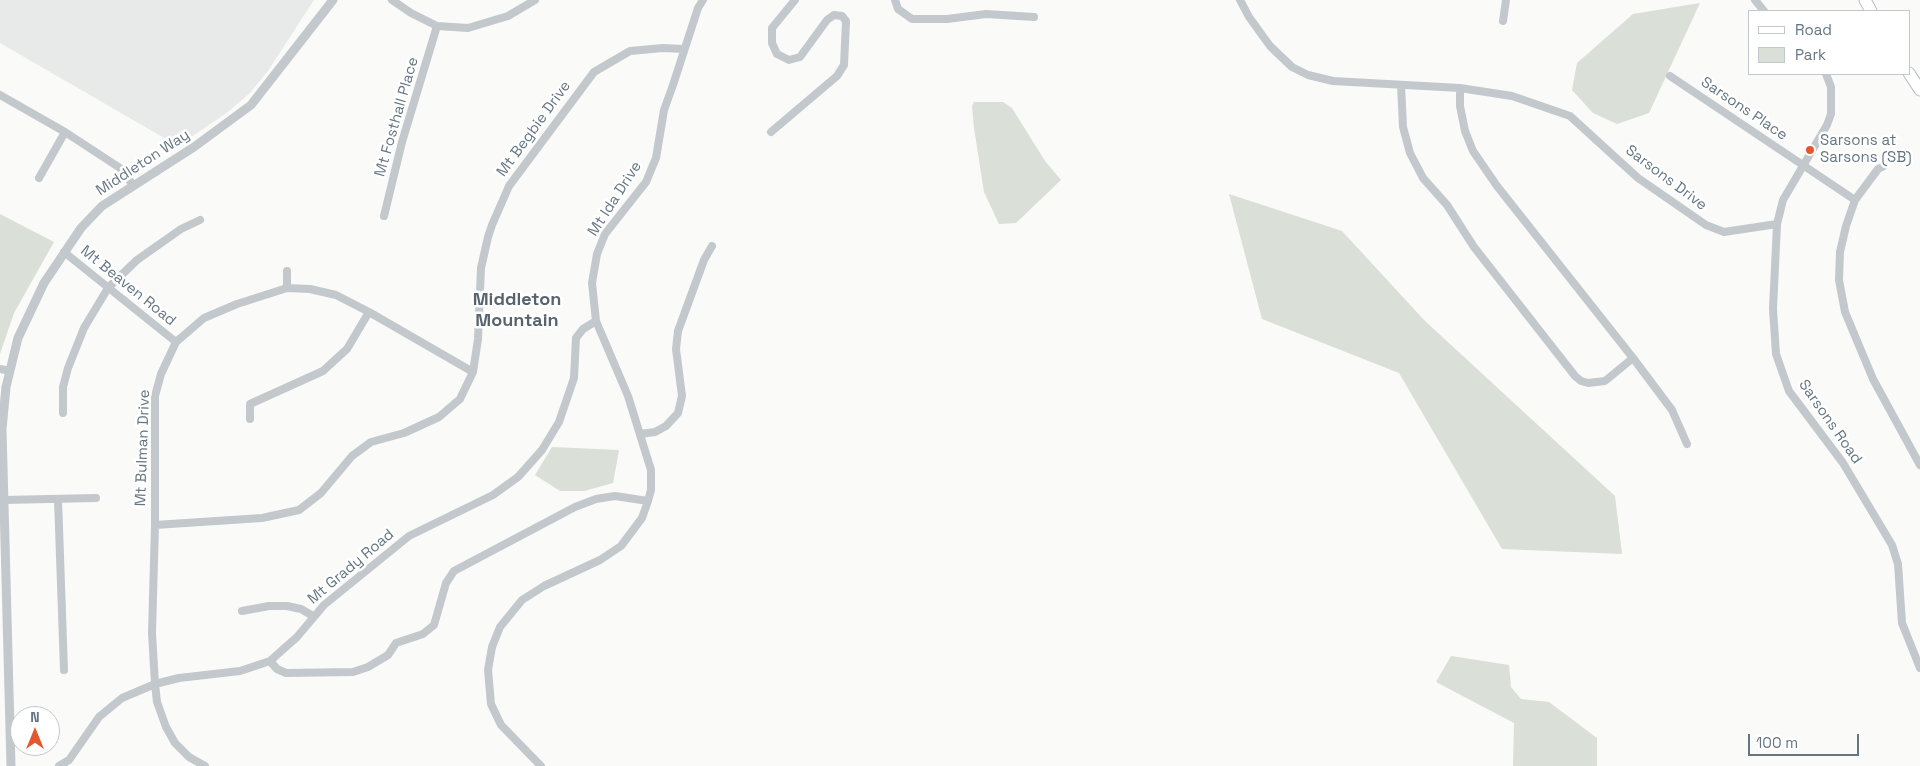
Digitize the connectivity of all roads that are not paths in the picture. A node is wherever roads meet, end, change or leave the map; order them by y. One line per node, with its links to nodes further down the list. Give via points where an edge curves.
1 (333, 0): 27 (street, Middleton Way, via 251,104 194,147)
2 (392, 0): 13 (street)
3 (535, 0): 13 (street, via 508,16 468,28)
4 (703, 0): 14 (street, Mt Ida Drive)
5 (795, 0): 23 (street, via 772,28 772,44 777,54 788,60 800,57 827,20 834,15 842,16 846,21 844,65 837,76)
6 (896, 0): 11 (street, via 898,9 912,19 986,14)
7 (1240, 0): 18 (street, Sarsons Drive, via 1270,46 1292,67 1333,81)
8 (1506, 0): 12 (street)
9 (1755, 0): 10 (street)
10 (1763, 10)
11 (1034, 17)
12 (1503, 21)
13 (437, 26): 29 (street, Mt Fosthall Place, via 402,142)
14 (684, 49): 38 (street, Mt Ida Drive, via 664,110 656,158 646,182 605,234 597,254 592,283); 43 (street, Mt Begbie Drive, via 630,51 594,72 509,186 492,225 481,268)
15 (1826, 75): 24 (street, Sarsons Road, via 1831,87 1831,114)
16 (1910, 75): 20 (main road)
17 (1670, 76): 24 (street, Sarsons Place)
18 (1401, 85): 19 (street, Sarsons Drive); 40 (street, via 1403,127 1410,153 1424,178 1576,376 1588,383 1605,381)
19 (1460, 88): 31 (street, Sarsons Drive, via 1512,96 1570,116 1638,178 1706,225 1724,232); 40 (street, via 1465,131 1473,151)
20 (1920, 90)
21 (0, 95): 22 (street)
22 (65, 132): 26 (street); 27 (street, via 120,168)
23 (771, 132)
24 (1803, 166): 28 (street, Sarsons Place); 31 (street, Sarsons Road, via 1783,200)
25 (1884, 166): 28 (street, via 1878,169)
26 (39, 178)
27 (133, 185): 33 (street, Middleton Way, via 102,206)
28 (1855, 200): 48 (street, via 1840,252 1839,280 1845,312 1873,380)
29 (384, 216)
30 (200, 220): 35 (street, via 181,229 137,260)
31 (1777, 224): 58 (street, Sarsons Road, via 1773,309 1776,354 1789,391 1843,462 1892,546 1898,564 1902,623)
32 (712, 246): 46 (street, via 678,331 676,348 682,396 678,413 666,426)
33 (64, 252): 35 (street, Mt Beaven Road); 42 (street, Middleton Way, via 44,283 18,338)
34 (287, 271): 36 (street)
35 (108, 288): 39 (street, Mt Beaven Road); 44 (street, via 84,328 68,368 63,387)
36 (287, 288): 37 (street, Mt Bulman Drive, via 336,295); 39 (street, Mt Bulman Drive, via 204,318)
37 (369, 312): 43 (street, Mt Bulman Drive); 45 (street, via 347,349 323,371 250,404)
38 (596, 322): 46 (street, Mt Ida Drive, via 628,396); 55 (street, Mt Grady Road, via 583,329 576,338 574,378 559,422 542,450 518,477 493,495 409,536)
39 (176, 342): 53 (street, Mt Bulman Drive, via 155,396)
40 (1632, 358): 47 (street, via 1672,410)
41 (0, 369): 42 (street)
42 (10, 371): 51 (street, Middleton Way, via 2,429)
43 (473, 372): 53 (street, Mt Begbie Drive, via 460,399 439,417 404,433 371,442 352,456 321,493 298,510 262,518)
44 (63, 413)
45 (250, 419)
46 (640, 434): 52 (street, Mt Ida Drive, via 651,470)
47 (1687, 444)
48 (1920, 465)
49 (96, 498): 50 (street)
50 (58, 499): 51 (street); 59 (street)
51 (3, 500): 57 (street, Middleton Way)
52 (648, 500): 56 (street, via 615,496 596,499 454,571 446,584 434,625 423,634 396,643 388,655 368,667 353,672 286,673 277,669); 65 (street, Mt Ida Drive, via 642,518 621,546 522,600 500,627 488,670 491,704 501,725)
53 (155, 525): 60 (street, Mt Bulman Drive, via 152,633)
54 (242, 611): 55 (street, via 287,606)
55 (313, 616): 56 (street, Mt Grady Road, via 297,637)
56 (270, 660): 60 (street, Mt Grady Road, via 240,671)
57 (4, 667): 62 (street, Middleton Way)
58 (1920, 668)
59 (64, 670)
60 (155, 684): 61 (street, Mt Grady Road, via 122,698 98,716); 64 (street, Mt Bulman Drive, via 157,702 175,744)
61 (70, 763): 63 (street, Mt Grady Road)
62 (11, 766)
63 (59, 766)
64 (205, 766)
65 (541, 766)

